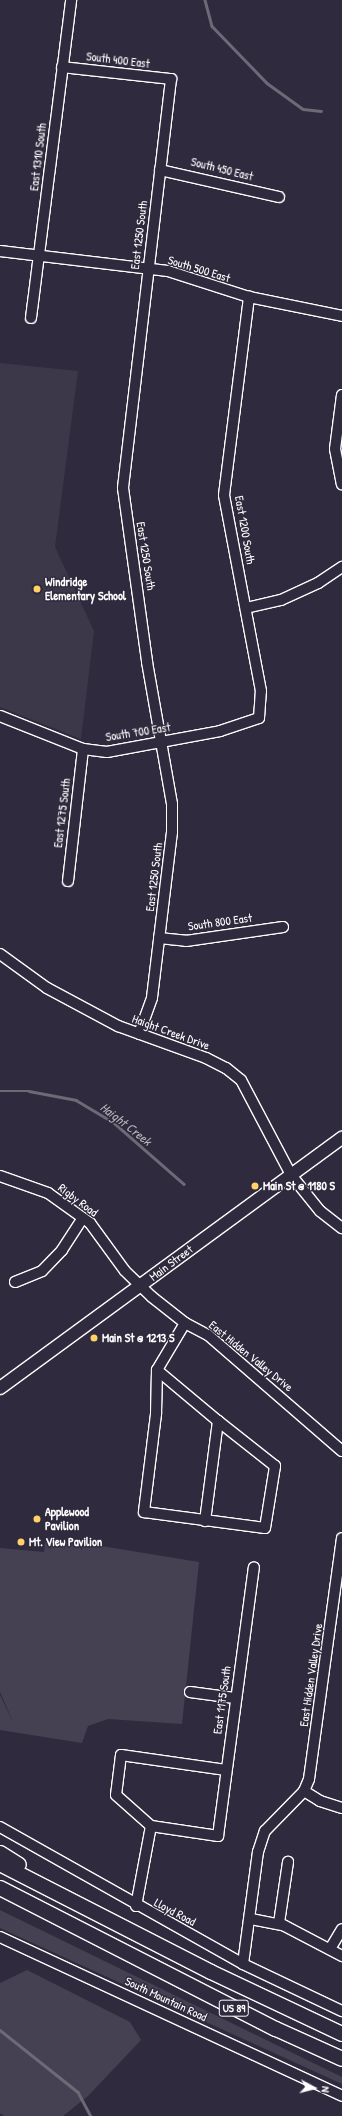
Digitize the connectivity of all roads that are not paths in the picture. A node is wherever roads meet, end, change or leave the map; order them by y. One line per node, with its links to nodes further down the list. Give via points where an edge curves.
1 (71, 0): 2 (street, East 1310 South)
2 (62, 67): 3 (street, South 400 East); 7 (street, East 1310 South)
3 (171, 80): 4 (street, East 1250 South)
4 (160, 170): 5 (street, South 450 East); 8 (street, East 1250 South)
5 (279, 197)
6 (0, 251): 7 (street, South 500 East)
7 (39, 256): 8 (street, South 500 East); 11 (street, East 1310 South)
8 (148, 269): 9 (street, South 500 East, via 189,277); 18 (street, East 1250 South, via 123,488 147,662)
9 (249, 297): 10 (street, South 500 East); 15 (street, East 1200 South, via 224,495)
10 (342, 316)
11 (31, 318)
12 (342, 395): 13 (street, via 335,449)
13 (342, 484)
14 (342, 566): 15 (street, via 281,600)
15 (246, 608): 17 (street, East 1200 South, via 261,691)
16 (0, 716): 19 (street, South 700 East)
17 (259, 718): 18 (street, South 700 East, via 220,731)
18 (162, 742): 19 (street, South 700 East, via 108,752); 22 (street, East 1250 South, via 172,804 172,832)
19 (83, 749): 20 (street, East 1275 South)
20 (68, 881)
21 (283, 927): 22 (street, South 800 East, via 186,941)
22 (159, 938): 24 (street, East 1250 South, via 152,998)
23 (0, 954): 24 (street, Haight Creek Drive, via 59,995 118,1026)
24 (139, 1034): 26 (street, Haight Creek Drive, via 206,1058 241,1080)
25 (342, 1138): 26 (main road, Main Street)
26 (291, 1175): 29 (street, Haight Creek Drive, via 320,1211); 31 (main road, Main Street)
27 (0, 1176): 28 (street, Rigby Road, via 48,1193)
28 (83, 1218): 30 (street, via 62,1250 42,1271); 31 (street, Rigby Road, via 97,1230)
29 (342, 1228)
30 (15, 1282)
31 (140, 1286): 32 (street, East Hidden Valley Drive); 34 (main road, Main Street)
32 (185, 1323): 33 (street); 36 (street, East Hidden Valley Drive, via 208,1335)
33 (157, 1370): 35 (street); 37 (street, via 156,1414 144,1512)
34 (0, 1388)
35 (218, 1421): 37 (street); 37 (street, via 275,1466 266,1528)
36 (342, 1451)
37 (205, 1521)
38 (342, 1538): 39 (street, East Hidden Valley Drive)
39 (340, 1562): 44 (street, East Hidden Valley Drive, via 312,1765)
40 (254, 1567): 42 (street, East 1175 South)
41 (190, 1692): 42 (street)
42 (235, 1698): 43 (street, East 1175 South)
43 (226, 1770): 46 (street, East 1175 South, via 218,1836); 46 (street, via 121,1756 116,1795)
44 (304, 1790): 45 (street, via 320,1801); 54 (street, via 265,1831 258,1852)
45 (342, 1808)
46 (151, 1826): 53 (street)
47 (0, 1827): 53 (street, Lloyd Road)
48 (0, 1853): 56 (highway)
49 (288, 1862): 55 (street)
50 (0, 1864): 56 (highway, US 89)
51 (0, 1888): 60 (highway, US 89)
52 (0, 1899): 60 (highway)
53 (136, 1906): 62 (street, Lloyd Road)
54 (251, 1919): 55 (street); 62 (street)
55 (279, 1923): 59 (street)
56 (117, 1924): 64 (highway, US 89)
57 (342, 1929): 59 (street)
58 (0, 1937): 66 (street, South Mountain Road)
59 (330, 1949): 61 (street)
60 (128, 1954): 65 (highway, US 89)
61 (342, 1956)
62 (243, 1964): 63 (street, Lloyd Road)
63 (342, 2011)
64 (342, 2034)
65 (342, 2059)
66 (342, 2096)

